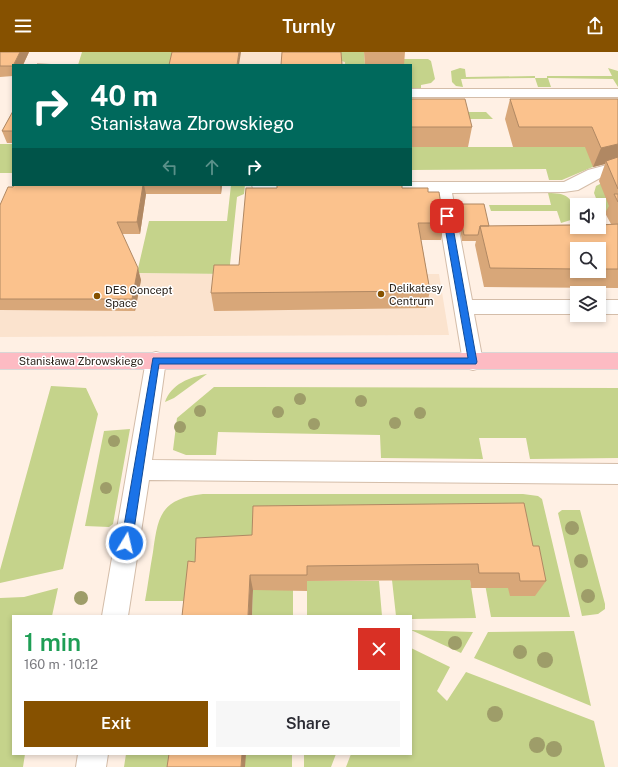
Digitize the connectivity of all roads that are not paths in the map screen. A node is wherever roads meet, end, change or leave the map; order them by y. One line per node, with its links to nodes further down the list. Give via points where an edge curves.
1 (412, 93): 2 (street)
2 (618, 93)
3 (618, 167): 7 (street, via 564,187)
4 (260, 186): 5 (street)
5 (319, 187)
6 (356, 188): 7 (street)
7 (442, 188): 8 (street)
8 (463, 307): 9 (street); 15 (street)
9 (570, 307)
10 (606, 307): 11 (street)
11 (618, 307)
12 (156, 360): 13 (main road, Stanisława Zbrowskiego); 15 (main road, Stanisława Zbrowskiego); 16 (street)
13 (0, 361)
14 (618, 361): 15 (main road, Stanisława Zbrowskiego)
15 (473, 362)
16 (138, 470): 17 (street); 18 (street)
17 (618, 474)
18 (115, 615)
19 (93, 755): 20 (street)
20 (91, 767)

